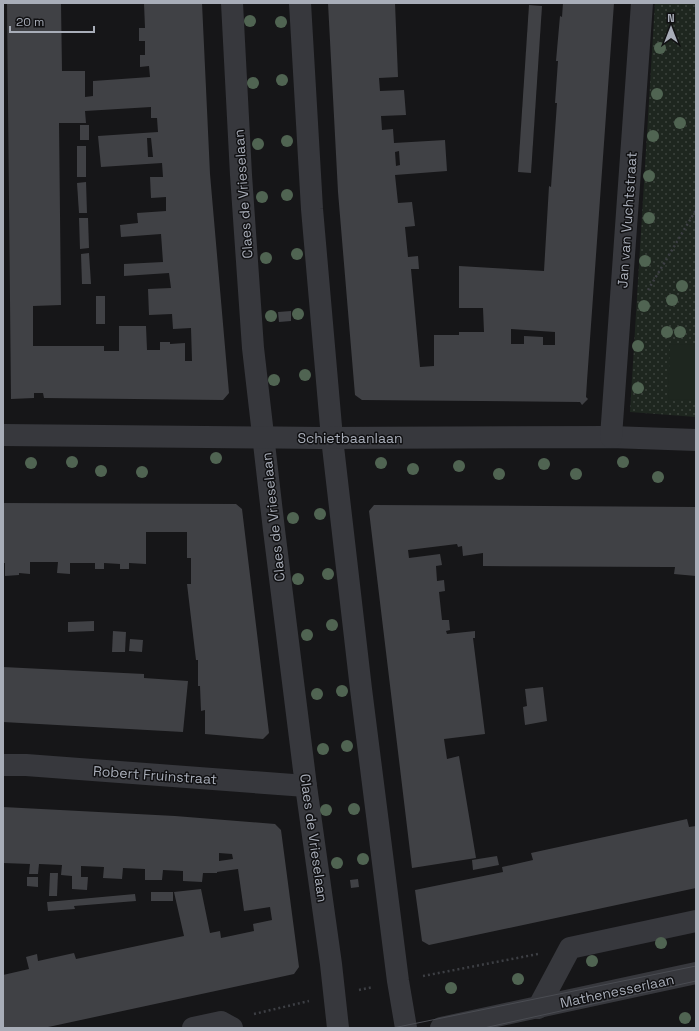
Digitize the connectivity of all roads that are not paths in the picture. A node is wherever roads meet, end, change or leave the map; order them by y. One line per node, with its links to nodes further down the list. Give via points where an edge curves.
1 (232, 3): 5 (street, Claes de Vrieselaan, via 252,332)
2 (300, 3): 7 (street, via 312,209)
3 (642, 3): 6 (street, Jan van Vuchtstraat)
4 (3, 435): 5 (street, Schietbaanlaan)
5 (264, 437): 7 (street, Schietbaanlaan); 10 (street, Claes de Vrieselaan)
6 (611, 437): 7 (street, Schietbaanlaan); 8 (street, Schietbaanlaan)
7 (332, 438): 18 (street, via 362,697)
8 (696, 440)
9 (3, 765): 10 (street, Robert Fruinstraat)
10 (306, 786): 17 (street, Claes de Vrieselaan)
11 (696, 921): 13 (street, Mathenesserlaan, via 570,948)
12 (696, 973): 13 (street, Mathenesserlaan)
13 (538, 1008): 14 (street, Mathenesserlaan)
14 (474, 1025): 19 (street, Mathenesserlaan)
15 (192, 1028): 16 (street, via 221,1022)
16 (232, 1028)
17 (338, 1028)
18 (406, 1028)
19 (441, 1028)

